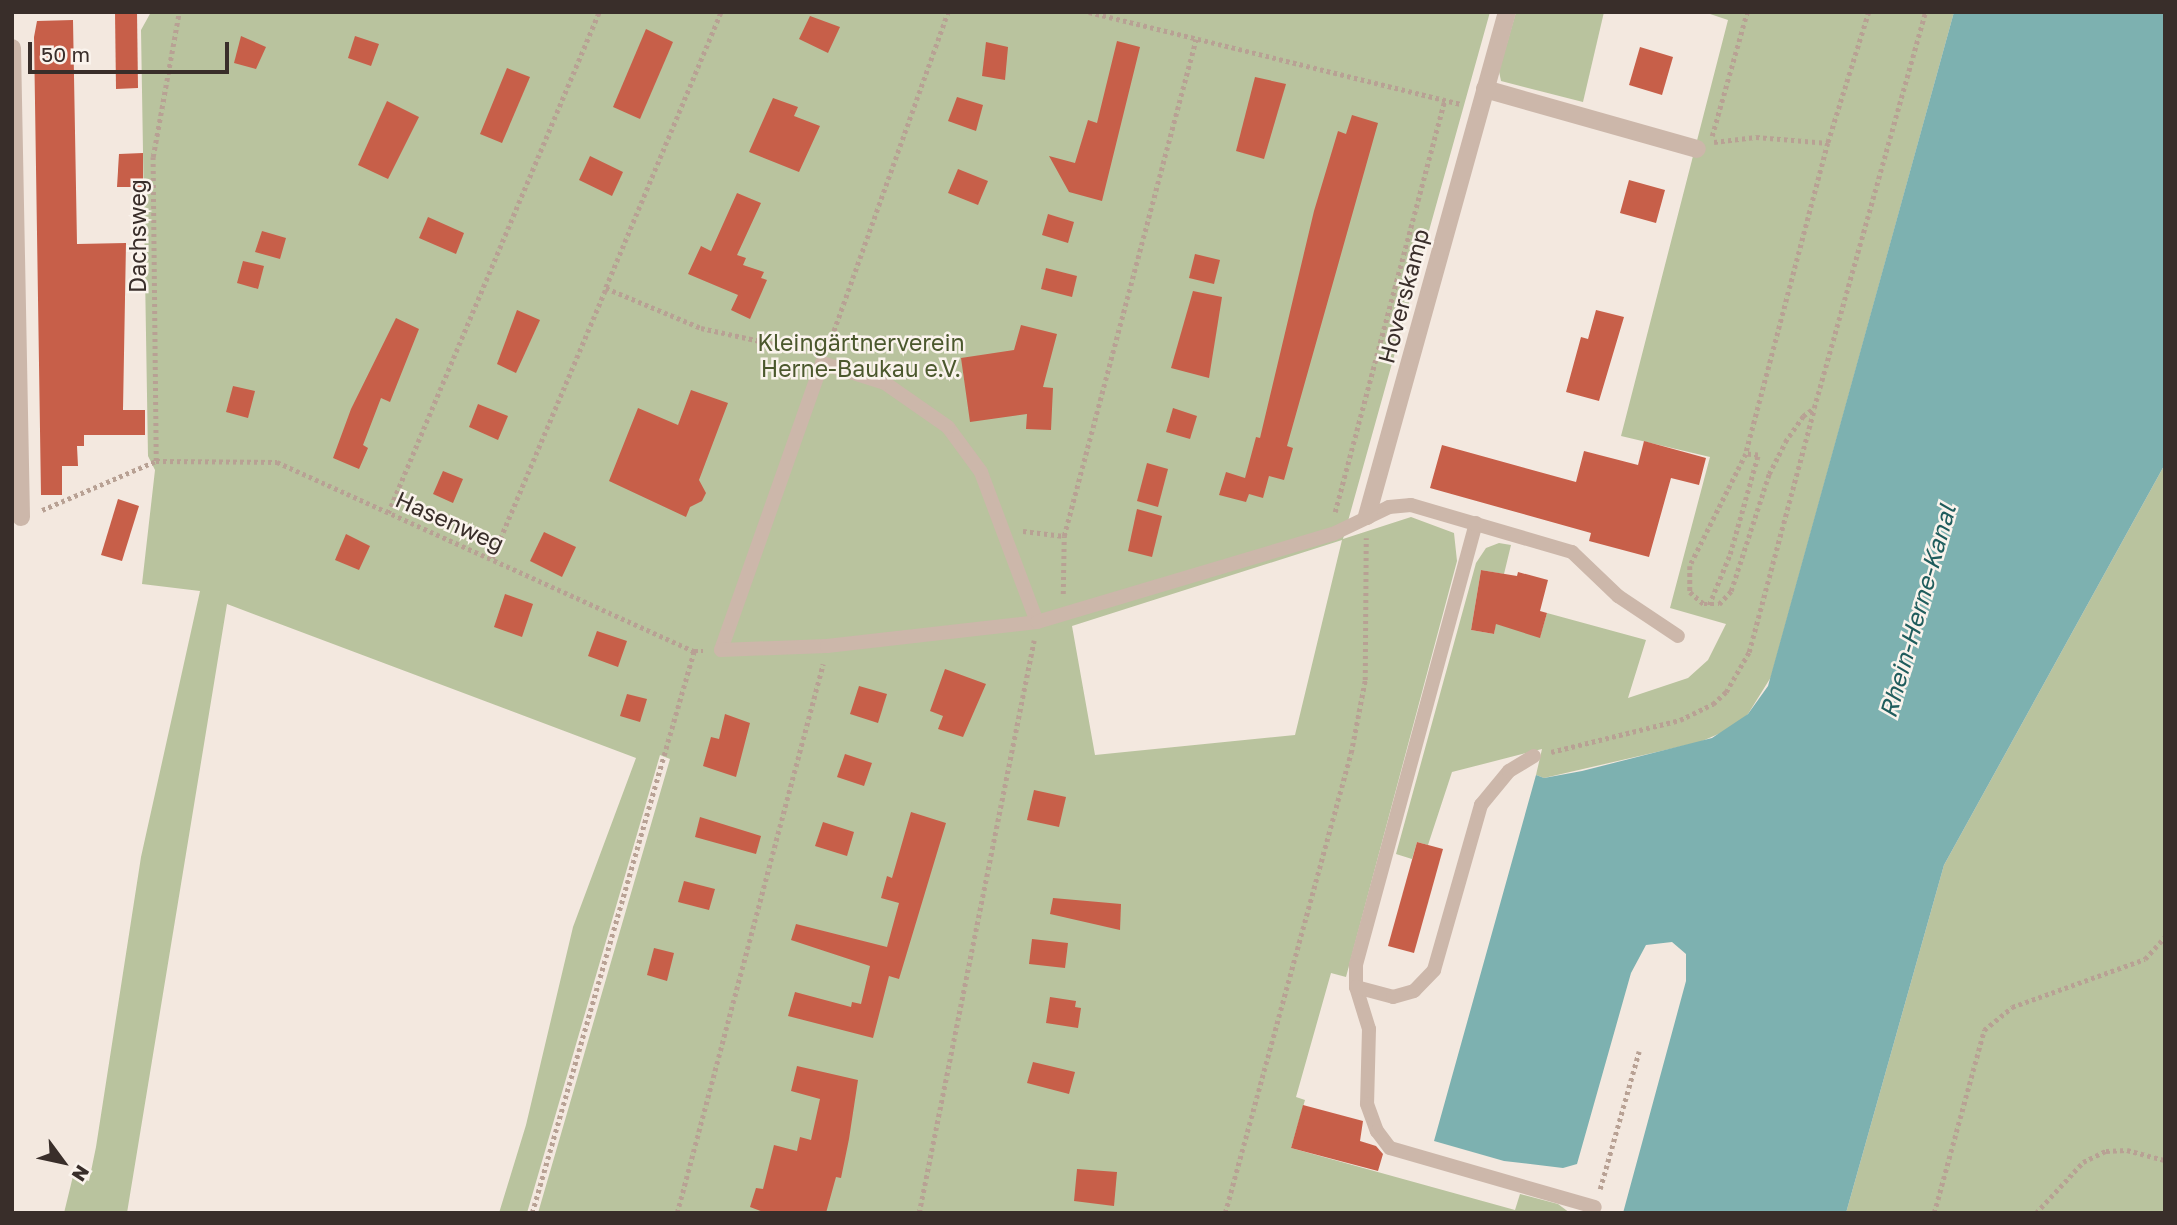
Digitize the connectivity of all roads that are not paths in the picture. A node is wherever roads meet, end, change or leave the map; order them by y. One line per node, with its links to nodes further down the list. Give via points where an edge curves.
1 (1507, 12): 3 (street, Hoverskamp)
2 (12, 48): 5 (street)
3 (1485, 89): 4 (street); 6 (street, Hoverskamp)
4 (1697, 149)
5 (14, 297): 7 (street)
6 (1367, 516): 8 (lane, via 1412,505); 9 (lane, via 1333,534)
7 (21, 517)
8 (1476, 523): 10 (lane, via 1572,552 1618,596); 12 (lane, via 1356,966)
9 (1037, 622): 9 (lane, via 827,646 721,650 822,363 885,383 948,427 981,471 998,528)
10 (1678, 636)
11 (1534, 756): 12 (lane, via 1509,771 1481,804 1434,970 1414,991 1393,997)
12 (1356, 987): 13 (lane, via 1369,1030 1367,1104 1377,1131 1390,1148)
13 (1595, 1207)

